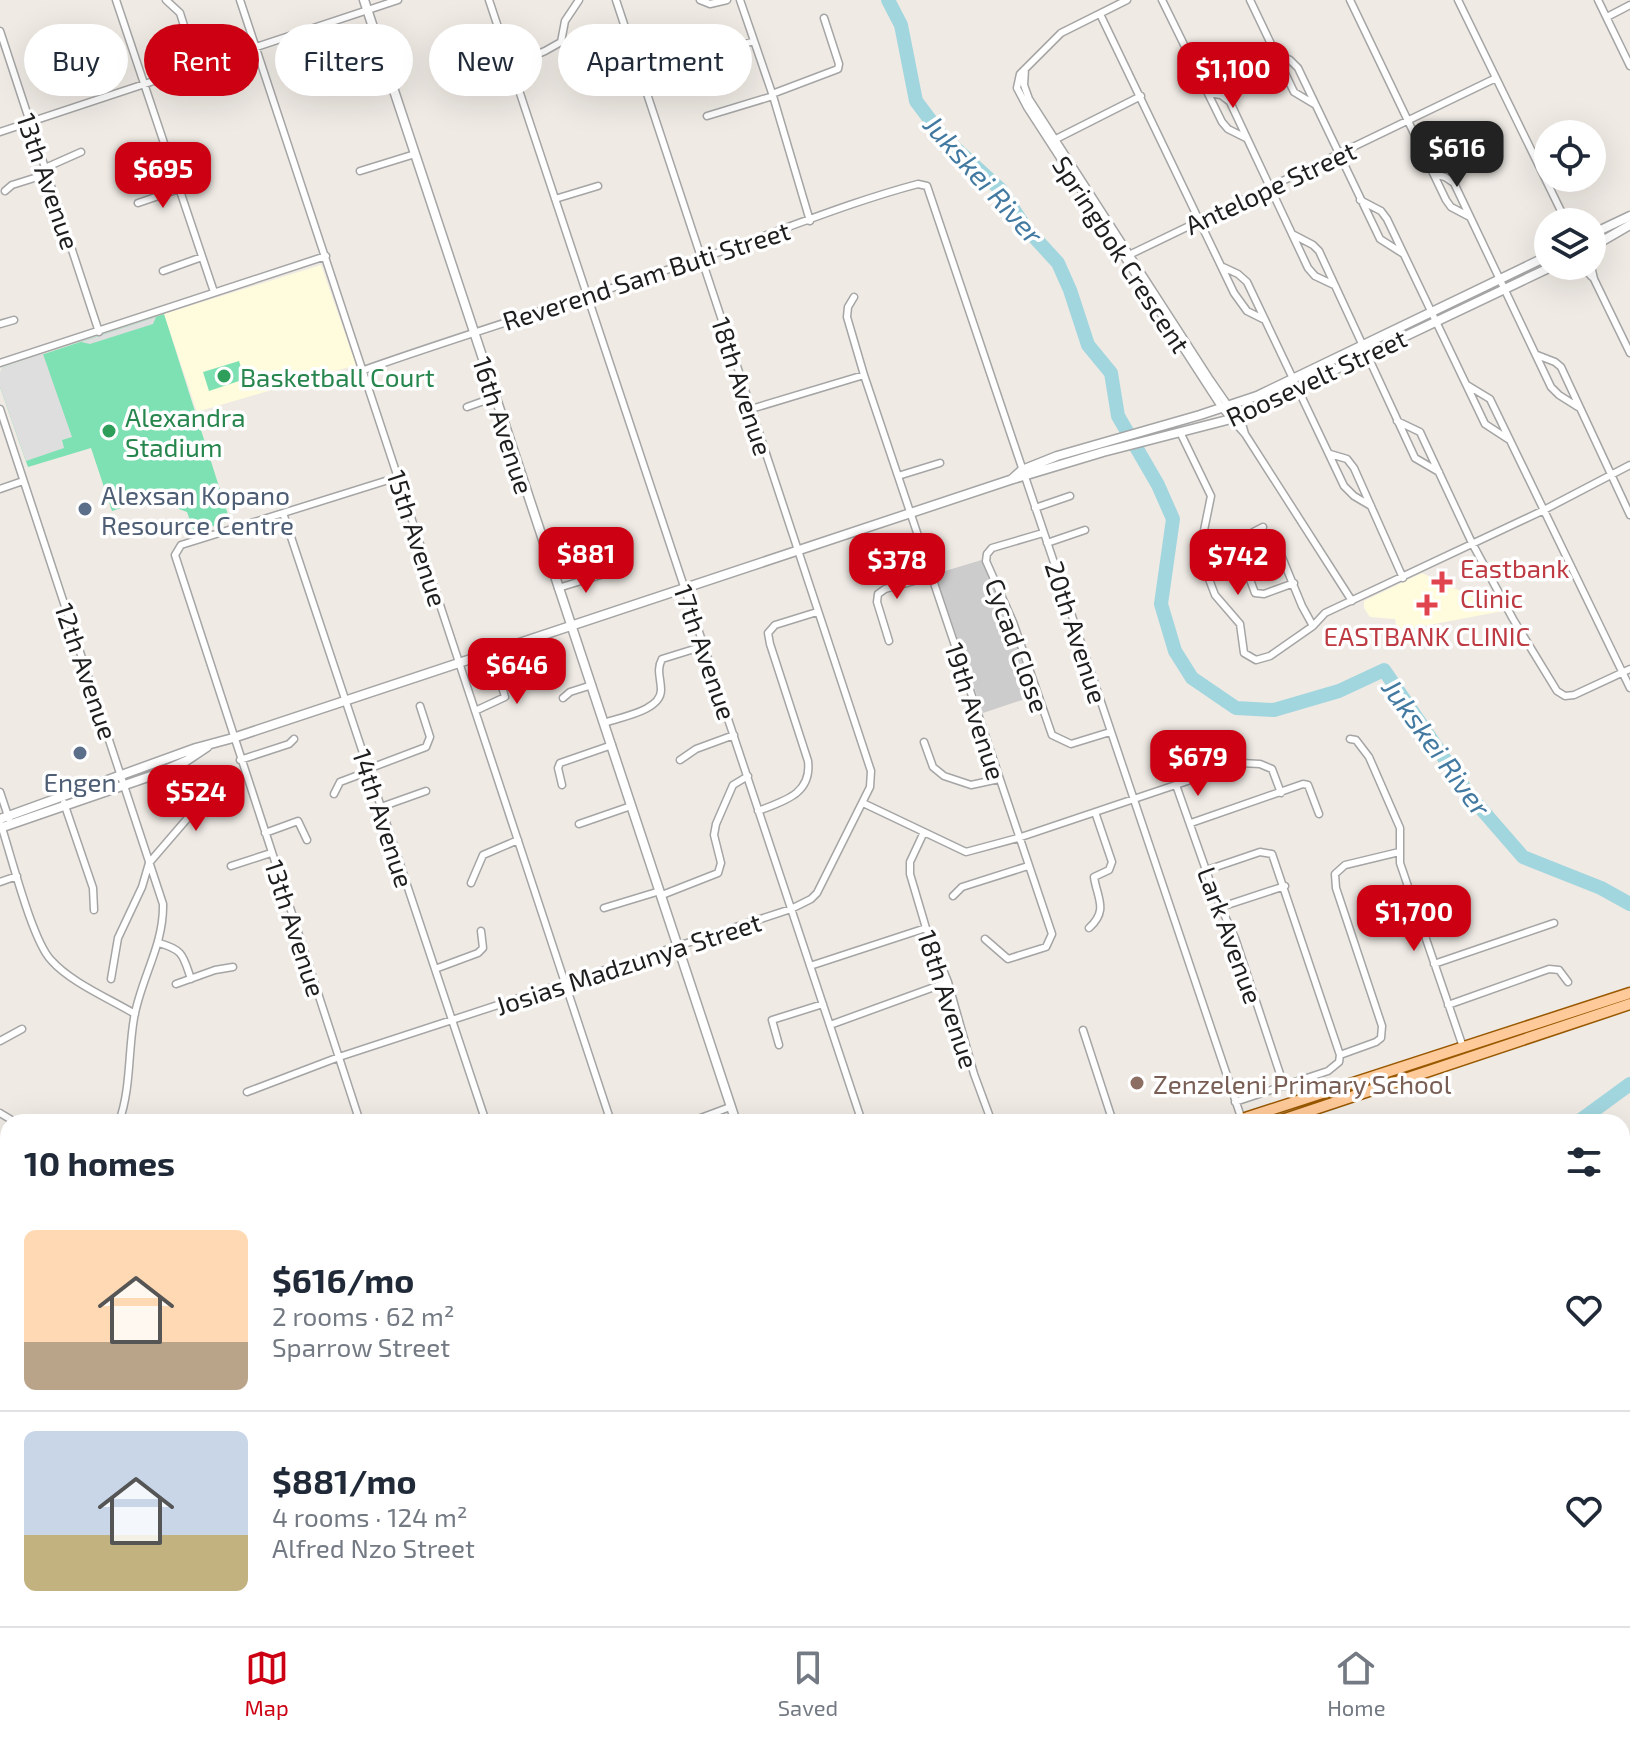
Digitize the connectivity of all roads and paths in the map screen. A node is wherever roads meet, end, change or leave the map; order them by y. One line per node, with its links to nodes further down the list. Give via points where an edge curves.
1 (116, 0): 38 (street)
2 (166, 0): 23 (street)
3 (240, 0): 24 (street, 15th Avenue)
4 (364, 0): 19 (street, 16th Avenue)
5 (398, 0): 19 (street)
6 (489, 0): 26 (street, 17th Avenue)
7 (579, 0): 32 (street, via 564,23 561,42)
8 (700, 0): 9 (street)
9 (727, 0)
10 (740, 0): 29 (street)
11 (1127, 0): 20 (street)
12 (1162, 0): 39 (street)
13 (1250, 0): 33 (street)
14 (1350, 0): 47 (street)
15 (1458, 0): 37 (street)
16 (1598, 0): 21 (street)
17 (617, 1): 79 (street, 18th Avenue)
18 (1630, 5): 21 (street)
19 (368, 10): 25 (street, 16th Avenue); 31 (street)
20 (1100, 14): 36 (street, via 1061,33); 44 (street)
21 (1607, 17): 30 (street)
22 (824, 18): 40 (street, via 838,69)
23 (183, 24)
24 (248, 24)
25 (373, 24)
26 (497, 24)
27 (0, 31): 48 (street, 13th Avenue)
28 (1630, 40): 30 (street)
29 (754, 41): 40 (street)
30 (1620, 44): 35 (street)
31 (259, 45)
32 (542, 53)
33 (1276, 54): 45 (street, via 1294,92); 45 (street, via 1295,63)
34 (259, 55): 77 (street, 15th Avenue)
35 (1630, 66)
36 (1025, 69): 51 (street, Springbok Crescent, via 1026,92); 110 (street, Springbok Crescent, via 1017,84 1024,102)
37 (1496, 78): 47 (street, Antelope Street); 66 (street)
38 (144, 85): 48 (street)
39 (1208, 93): 50 (street, via 1225,126); 50 (street, via 1227,99)
40 (773, 95): 46 (street); 70 (street)
41 (148, 96): 61 (street)
42 (396, 96): 53 (street, 16th Avenue)
43 (522, 96): 63 (street, 17th Avenue)
44 (1141, 96): 51 (street); 69 (street)
45 (1314, 104): 54 (street)
46 (707, 116)
47 (1408, 120): 54 (street, Antelope Street); 57 (street)
48 (28, 124): 49 (street); 55 (street, 13th Avenue)
49 (0, 132)
50 (1246, 138): 60 (street)
51 (1056, 139): 76 (street, Springbok Crescent)
52 (81, 152): 55 (street)
53 (415, 154): 56 (street); 96 (street, 16th Avenue)
54 (1339, 154): 60 (street, Antelope Street); 64 (street)
55 (46, 171): 62 (street); 97 (street, 13th Avenue)
56 (360, 171)
57 (1434, 174): 68 (street, via 1451,207); 68 (street, via 1454,183)
58 (598, 186): 63 (street)
59 (928, 187): 70 (street, Reverend Sam Buti Street, via 920,183 892,191); 123 (street, 20th Avenue)
60 (1269, 187): 69 (street, Antelope Street); 73 (street)
61 (179, 189): 65 (street); 78 (street)
62 (5, 191)
63 (555, 199): 89 (street, 17th Avenue)
64 (1360, 200): 75 (street, via 1383,243); 75 (street, via 1385,215)
65 (138, 203)
66 (1560, 208)
67 (1630, 216): 72 (street)
68 (1470, 217): 84 (street)
69 (1199, 220): 76 (street, Antelope Street); 81 (street)
70 (810, 221): 79 (street, Reverend Sam Buti Street)
71 (1630, 225): 74 (street)
72 (1606, 227)
73 (1292, 234): 86 (street, via 1316,248); 86 (street, via 1312,274)
74 (1606, 239)
75 (1402, 253): 91 (street)
76 (1129, 255): 110 (street, Springbok Crescent)
77 (326, 256): 88 (street); 103 (street, 15th Avenue)
78 (202, 257): 82 (street); 88 (street)
79 (702, 259): 89 (street, Reverend Sam Buti Street); 113 (street, 18th Avenue)
80 (1534, 263): 84 (street, Roosevelt Street)
81 (1222, 266): 92 (street, via 1244,308); 92 (street, via 1247,282)
82 (163, 271)
83 (1534, 275): 87 (street, Roosevelt Street)
84 (1499, 279): 87 (street); 91 (street, Roosevelt Street)
85 (1594, 280): 99 (street)
86 (1334, 285): 98 (street)
87 (1504, 289): 94 (street, Roosevelt Street); 100 (street)
88 (214, 292): 97 (street)
89 (586, 295): 96 (street, Reverend Sam Buti Street); 150 (street, 17th Avenue)
90 (854, 297): 104 (street, 19th Avenue, via 847,317)
91 (1430, 312): 94 (street); 98 (street, Roosevelt Street)
92 (1263, 319): 105 (street)
93 (14, 320): 95 (street)
94 (1436, 323): 101 (street, Roosevelt Street); 106 (street)
95 (0, 324)
96 (474, 331): 103 (street, Reverend Sam Buti Street); 108 (street, 16th Avenue)
97 (99, 332): 102 (street)
98 (1361, 344): 101 (street); 105 (street, Roosevelt Street)
99 (1630, 353)
100 (1537, 355): 111 (street, via 1555,391); 111 (street, via 1561,367)
101 (1366, 356): 107 (street, Roosevelt Street); 115 (street)
102 (0, 363)
103 (364, 370): 126 (street, 15th Avenue)
104 (864, 375): 113 (street); 125 (street, 19th Avenue)
105 (1292, 379): 107 (street); 110 (street, Roosevelt Street)
106 (1467, 385): 118 (street, via 1485,424); 118 (street, via 1490,399)
107 (1297, 390): 114 (street, Roosevelt Street); 119 (street)
108 (495, 397): 109 (street); 142 (street, 16th Avenue)
109 (467, 407)
110 (1226, 407): 114 (street, Springbok Crescent); 116 (street, Roosevelt Street)
111 (1578, 407): 124 (street)
112 (0, 409): 127 (street, 12th Avenue)
113 (751, 409): 143 (street, 18th Avenue)
114 (1234, 418): 117 (street, Roosevelt Street); 151 (street, Springbok Crescent)
115 (1397, 421): 122 (street, via 1415,458); 122 (street, via 1420,432)
116 (1160, 432): 117 (street, Roosevelt Street); 123 (street, Roosevelt Street); 123 (street, Roosevelt Street, via 1102,442)
117 (1180, 432): 154 (street, via 1212,499 1202,540 1204,566 1215,595 1240,624 1244,653 1256,660 1266,658)
118 (1508, 439): 132 (street)
119 (1330, 454): 130 (street, via 1348,492); 130 (street, via 1350,461)
120 (940, 463): 125 (street)
121 (1630, 465): 124 (street)
122 (1439, 472): 141 (street)
123 (1024, 473): 131 (street, 20th Avenue); 134 (street)
124 (1610, 474): 132 (street); 135 (street)
125 (898, 476): 134 (street, 19th Avenue)
126 (398, 477): 133 (street); 157 (street, 15th Avenue)
127 (23, 481): 128 (street); 179 (street, 12th Avenue)
128 (0, 489)
129 (1070, 496): 131 (street)
130 (1371, 506): 147 (street)
131 (1035, 508): 138 (street, 20th Avenue)
132 (1542, 511): 141 (street); 158 (street)
133 (283, 513): 163 (street, 14th Avenue); 169 (street, 13th Avenue, via 175,550)
134 (911, 514): 143 (street); 146 (street, 19th Avenue)
135 (1630, 515)
136 (1263, 527): 148 (street, via 1237,543 1255,593)
137 (1085, 530): 140 (street)
138 (1043, 533): 140 (street, 20th Avenue); 167 (street, Cycad Close, via 992,548 986,561 1052,735 1071,744)
139 (583, 537): 142 (street)
140 (1047, 543): 167 (street, 20th Avenue)
141 (1472, 543): 147 (street); 158 (street, via 1557,691 1574,695)
142 (546, 550): 149 (street, 16th Avenue)
143 (797, 552): 150 (street); 152 (street, 18th Avenue)
144 (1281, 555): 148 (street)
145 (604, 574): 149 (street)
146 (932, 576): 155 (street, via 878,594); 181 (street, 19th Avenue)
147 (1403, 578): 151 (street)
148 (1294, 583): 154 (street)
149 (558, 588): 153 (street, 16th Avenue)
150 (685, 588): 153 (street); 156 (street, 17th Avenue)
151 (1352, 601): 154 (street, via 1320,616)
152 (817, 612): 178 (street, 18th Avenue); 195 (street, via 775,625 768,633 809,773 795,797)
153 (570, 624): 157 (street); 160 (street, 16th Avenue)
154 (1313, 626)
155 (889, 641)
156 (704, 646): 166 (street, via 662,659 657,702); 168 (street, 17th Avenue)
157 (458, 662): 163 (street); 165 (street, 15th Avenue)
158 (1626, 671): 161 (street)
159 (498, 673): 165 (street, via 505,697)
160 (592, 685): 162 (street); 166 (street, 16th Avenue)
161 (1630, 688)
162 (563, 698)
163 (345, 699): 169 (street); 177 (street, 14th Avenue)
164 (420, 706): 177 (street, via 430,737 426,747)
165 (475, 711): 205 (street, 15th Avenue)
166 (604, 723): 173 (street, 16th Avenue)
167 (1110, 732): 190 (street, 20th Avenue)
168 (734, 735): 176 (street); 180 (street, 17th Avenue)
169 (233, 738): 174 (street); 175 (street, 13th Avenue)
170 (294, 739): 175 (street)
171 (1350, 739): 206 (street, via 1369,757 1400,828)
172 (924, 742): 181 (street, via 933,767 944,776 974,785)
173 (612, 745): 184 (street, via 560,763); 193 (street, 16th Avenue)
174 (207, 747): 179 (street); 183 (street)
175 (240, 760): 202 (street, 13th Avenue)
176 (680, 760)
177 (369, 770): 189 (street, via 338,783); 194 (street, 14th Avenue)
178 (871, 771): 192 (street, Josias Madzunya Street)
179 (122, 774): 183 (street, 12th Avenue); 191 (street)
180 (748, 776): 195 (street, 17th Avenue); 216 (street, via 733,785 716,824 718,873)
181 (999, 779): 203 (street, 19th Avenue)
182 (217, 784): 208 (street)
183 (125, 785): 191 (street); 208 (street, 12th Avenue)
184 (562, 785)
185 (1176, 785): 188 (street, via 1247,763 1272,769); 190 (street); 199 (street, Lark Avenue)
186 (426, 791): 194 (street)
187 (0, 792): 198 (street)
188 (1281, 793): 197 (street, via 1308,785); 199 (street)
189 (334, 794)
190 (1132, 799): 196 (street); 256 (street, 20th Avenue)
191 (63, 802): 198 (street); 221 (street, via 93,888)
192 (863, 803): 201 (street); 220 (street, Josias Madzunya Street, via 817,893)
193 (631, 806): 200 (street); 216 (street, 16th Avenue)
194 (381, 807): 232 (street, 14th Avenue)
195 (758, 811): 220 (street, 17th Avenue)
196 (1095, 812): 203 (street); 224 (street, via 1112,864 1094,877 1100,912)
197 (1319, 814)
198 (3, 823): 212 (street)
199 (1191, 823): 211 (street, Lark Avenue)
200 (579, 824)
201 (924, 832): 203 (street, via 966,852); 223 (street, 18th Avenue, via 909,865)
202 (265, 833): 204 (street, via 298,821); 207 (street, 13th Avenue)
203 (1018, 838): 210 (street, 19th Avenue)
204 (307, 840)
205 (518, 840): 214 (street, via 483,855); 237 (street, 15th Avenue)
206 (1399, 852): 229 (street); 251 (street, via 1345,865 1335,874 1383,1031 1376,1042)
207 (271, 853): 209 (street); 252 (street, 13th Avenue)
208 (149, 863): 227 (street, 12th Avenue, via 163,904); 233 (street, via 118,938)
209 (231, 866)
210 (1028, 866): 217 (street, via 962,887); 226 (street, 19th Avenue, via 1050,943 1008,959)
211 (1207, 870): 215 (street, via 1268,852); 218 (street, Lark Avenue)
212 (17, 876): 213 (street); 243 (street, via 49,958)
213 (0, 882)
214 (471, 883)
215 (1285, 886): 218 (street); 251 (street)
216 (661, 893): 219 (street); 228 (street, 16th Avenue)
217 (953, 896)
218 (1221, 907): 254 (street, Lark Avenue)
219 (604, 908)
220 (791, 909): 228 (street, Josias Madzunya Street); 230 (street, 17th Avenue)
221 (94, 910)
222 (1554, 923): 229 (street)
223 (926, 928): 230 (street); 235 (street, 18th Avenue)
224 (1089, 928)
225 (481, 931): 232 (street, via 481,951)
226 (985, 939)
227 (159, 943): 234 (street, via 180,950); 243 (street, 12th Avenue)
228 (678, 947): 237 (street, Josias Madzunya Street); 257 (street, 16th Avenue)
229 (1434, 964): 242 (street)
230 (810, 966): 240 (street, 17th Avenue)
231 (233, 967): 234 (street)
232 (435, 969): 244 (street, 14th Avenue)
233 (111, 979)
234 (191, 979): 238 (street)
235 (948, 982): 245 (street); 265 (street, 18th Avenue)
236 (1568, 982): 242 (street, via 1559,970 1549,969)
237 (565, 983): 244 (street, Josias Madzunya Street); 261 (street, 15th Avenue)
238 (176, 984)
239 (1630, 993): 250 (main road)
240 (823, 1004): 245 (street, 17th Avenue); 249 (street, via 772,1020)
241 (1630, 1004): 253 (main road)
242 (1448, 1005): 250 (street)
243 (135, 1014): 258 (street, 12th Avenue)
244 (452, 1020): 252 (street, Josias Madzunya Street); 260 (street, 14th Avenue)
245 (830, 1025): 264 (street, 17th Avenue)
246 (22, 1029): 248 (street)
247 (1083, 1030): 266 (street)
248 (0, 1041)
249 (779, 1045)
250 (1462, 1046): 253 (street); 268 (main road)
251 (1340, 1055): 254 (street, via 1331,1069)
252 (339, 1057): 255 (street, Josias Madzunya Street); 259 (street, 13th Avenue)
253 (1467, 1058): 269 (main road)
254 (1284, 1086): 256 (street)
255 (247, 1092)
256 (1235, 1102): 267 (street, 20th Avenue)
257 (730, 1107): 262 (street); 263 (street, 16th Avenue)
258 (122, 1114)
259 (357, 1114)
260 (483, 1114)
261 (608, 1114)
262 (707, 1114)
263 (733, 1114)
264 (859, 1114)
265 (989, 1114)
266 (1110, 1114)
267 (1238, 1114)
268 (1260, 1114)
269 (1300, 1114)

